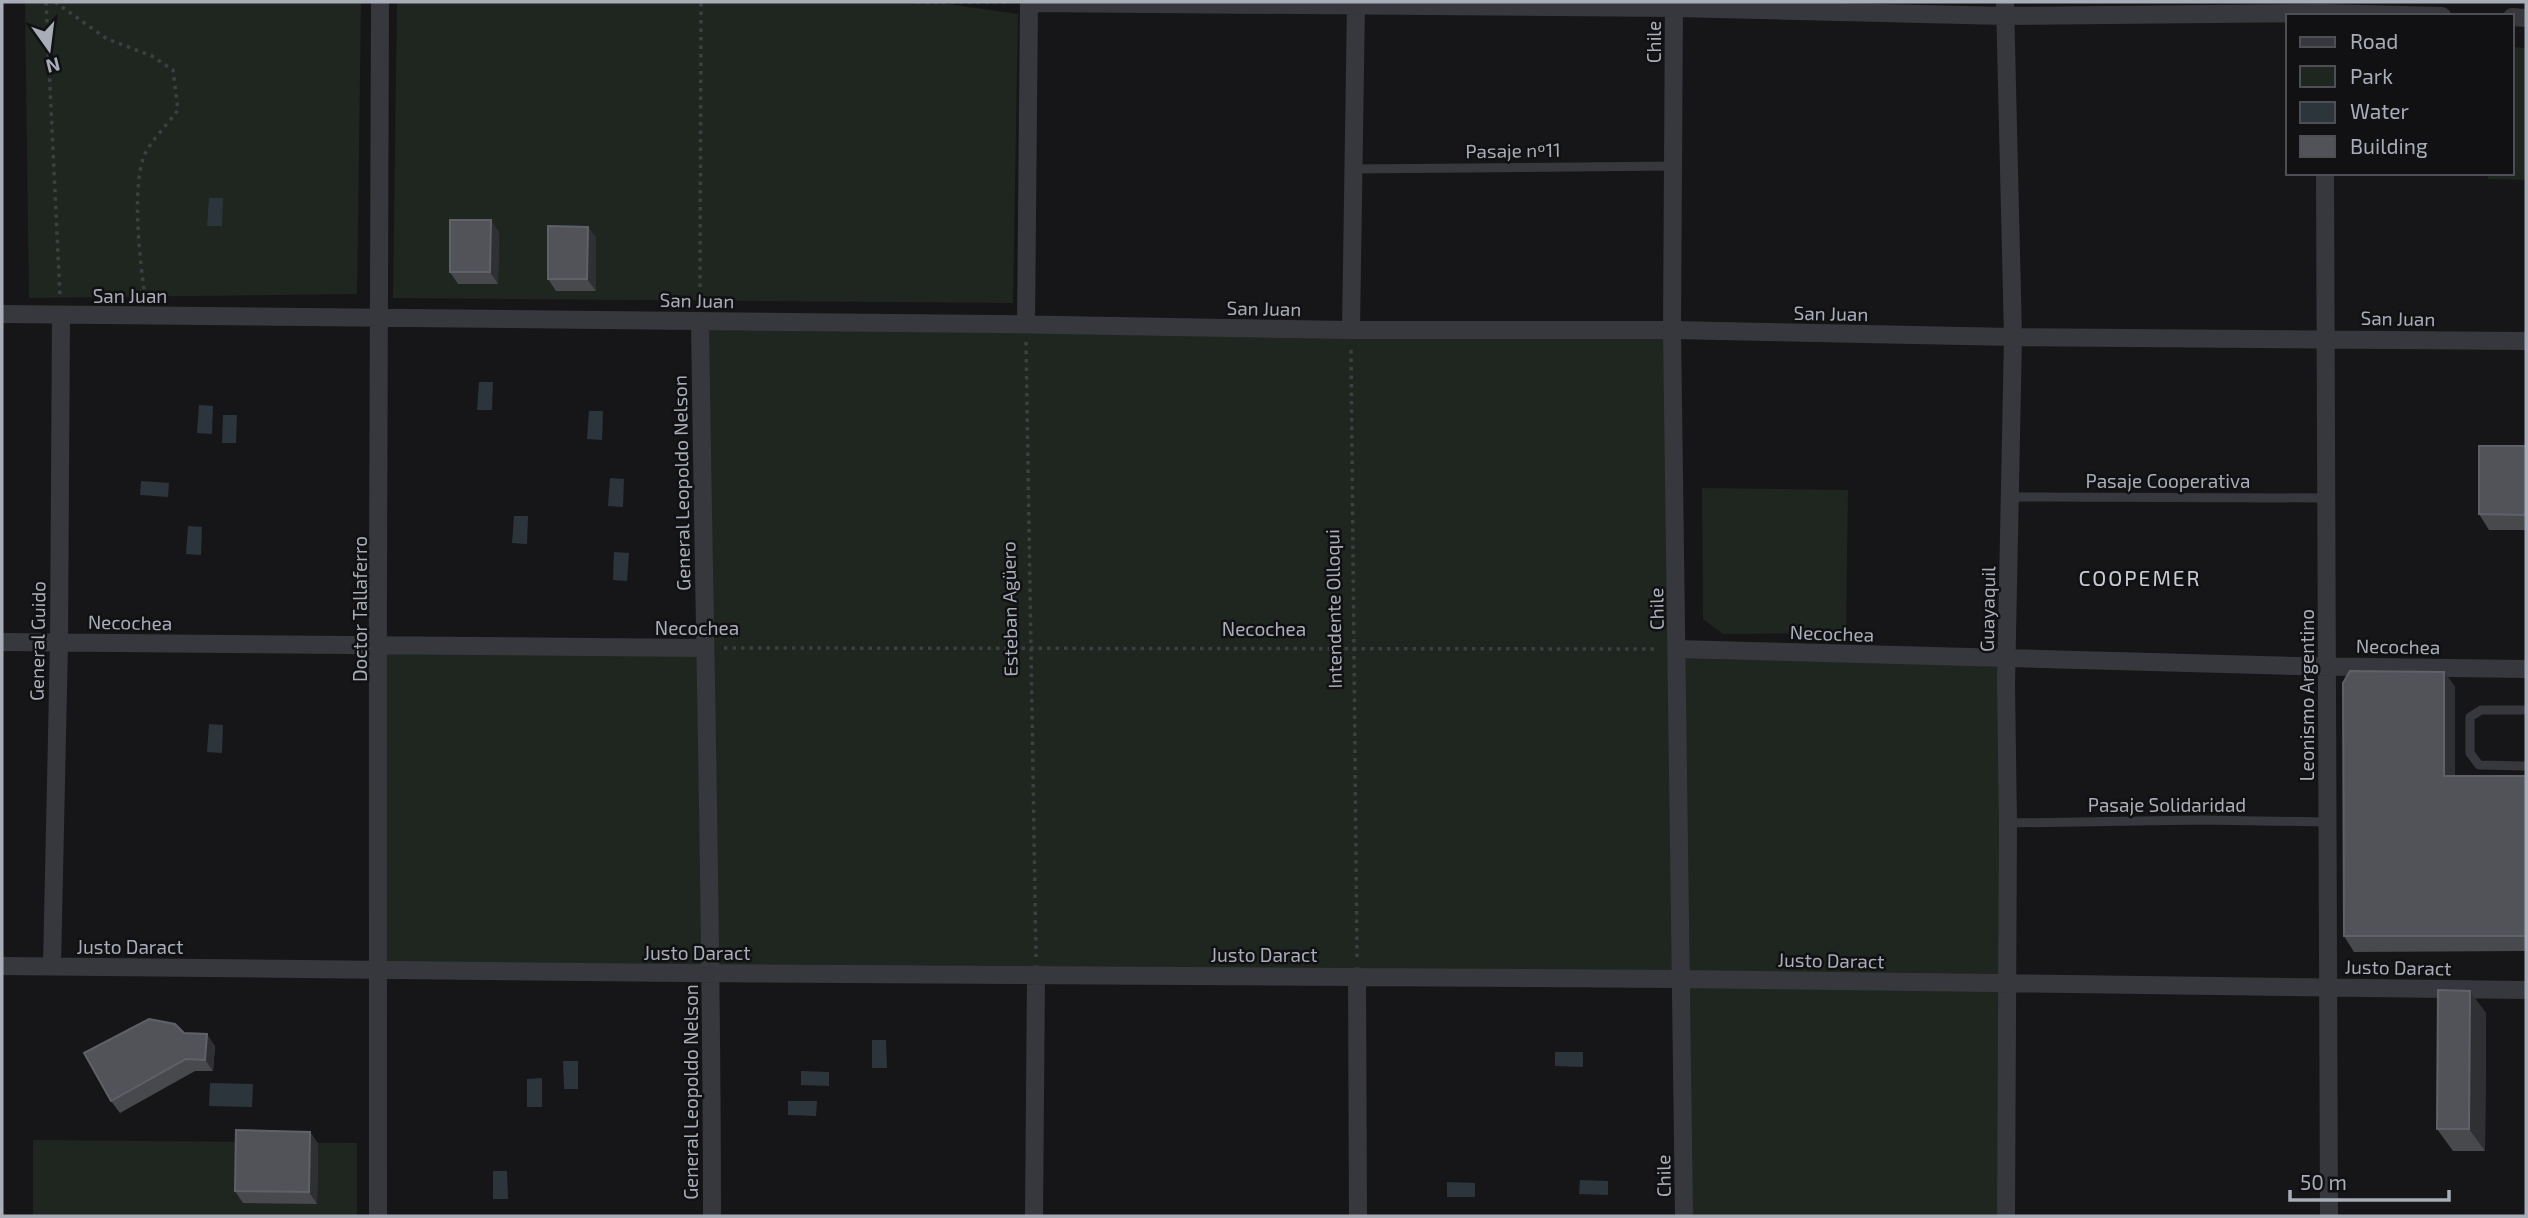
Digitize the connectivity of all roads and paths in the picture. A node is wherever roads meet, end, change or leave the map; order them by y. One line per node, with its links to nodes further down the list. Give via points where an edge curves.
1 (46, 2): 16 (path)
2 (55, 2): 17 (path, via 107,40 152,56 173,70 178,110 145,155 140,183 138,245)
3 (380, 2): 18 (street, Doctor Tallaferro)
4 (701, 2): 19 (path)
5 (917, 2): 6 (path)
6 (1029, 2): 7 (street); 20 (street)
7 (1356, 3): 8 (street); 13 (street)
8 (1674, 5): 9 (street); 12 (street, Chile)
9 (2005, 9): 10 (street); 23 (street, Guayaquil)
10 (2325, 10): 11 (street)
11 (2403, 14)
12 (1674, 166): 13 (lane, Pasaje nº11); 22 (street, Chile)
13 (1352, 169): 21 (street)
14 (2325, 175): 24 (street, Leonismo Argentino)
15 (2, 314): 16 (street, San Juan)
16 (61, 316): 17 (street, San Juan); 29 (street, General Guido)
17 (148, 316): 18 (street, San Juan)
18 (378, 318): 19 (street, San Juan); 30 (street, Doctor Tallaferro)
19 (700, 321): 20 (street, San Juan); 31 (street, General Leopoldo Nelson)
20 (1026, 324): 21 (street, San Juan); 32 (path, Esteban Agüero)
21 (1351, 330): 22 (street, San Juan); 33 (path, Intendente Olloqui)
22 (1672, 330): 23 (street, San Juan); 34 (street, Chile)
23 (2013, 337): 24 (street, San Juan); 26 (street, Guayaquil)
24 (2326, 339): 25 (street, San Juan); 27 (street, Leonismo Argentino)
25 (2526, 341)
26 (2010, 496): 27 (lane, Pasaje Cooperativa); 35 (street, Guayaquil)
27 (2327, 498): 36 (street, Leonismo Argentino)
28 (2, 642): 29 (street, Necochea)
29 (59, 643): 30 (street, Necochea); 43 (street, General Guido)
30 (380, 646): 31 (street, Necochea); 44 (street, Doctor Tallaferro)
31 (704, 648): 32 (path, Necochea); 45 (street, General Leopoldo Nelson)
32 (1031, 649): 33 (path, Necochea); 46 (path, Esteban Agüero)
33 (1354, 649): 34 (path, Necochea); 47 (path, Intendente Olloqui)
34 (1677, 649): 35 (street, Necochea); 48 (street, Chile)
35 (2007, 659): 36 (street, Necochea); 41 (street, Guayaquil)
36 (2328, 666): 37 (street, Necochea); 40 (street, Leonismo Argentino)
37 (2526, 669)
38 (2526, 710): 39 (lane, via 2481,710 2469,722 2470,753 2479,765)
39 (2526, 766)
40 (2327, 822): 41 (lane, Pasaje Solidaridad); 50 (street, Leonismo Argentino)
41 (2008, 823): 49 (street, Guayaquil)
42 (2, 966): 43 (street, Justo Daract)
43 (52, 967): 44 (street, Justo Daract)
44 (379, 968): 45 (street, Justo Daract); 52 (street, Doctor Tallaferro)
45 (710, 973): 46 (street, Justo Daract); 53 (street, General Leopoldo Nelson)
46 (1037, 974): 47 (street, Justo Daract); 54 (street)
47 (1357, 976): 48 (street, Justo Daract); 55 (street)
48 (1681, 979): 49 (street, Justo Daract); 56 (street, Chile)
49 (2007, 984): 50 (street, Justo Daract); 57 (street, Guayaquil)
50 (2327, 987): 51 (street, Justo Daract); 58 (street, Leonismo Argentino)
51 (2526, 989)
52 (378, 1216)
53 (712, 1216)
54 (1034, 1216)
55 (1358, 1216)
56 (1684, 1216)
57 (2006, 1216)
58 (2329, 1216)

